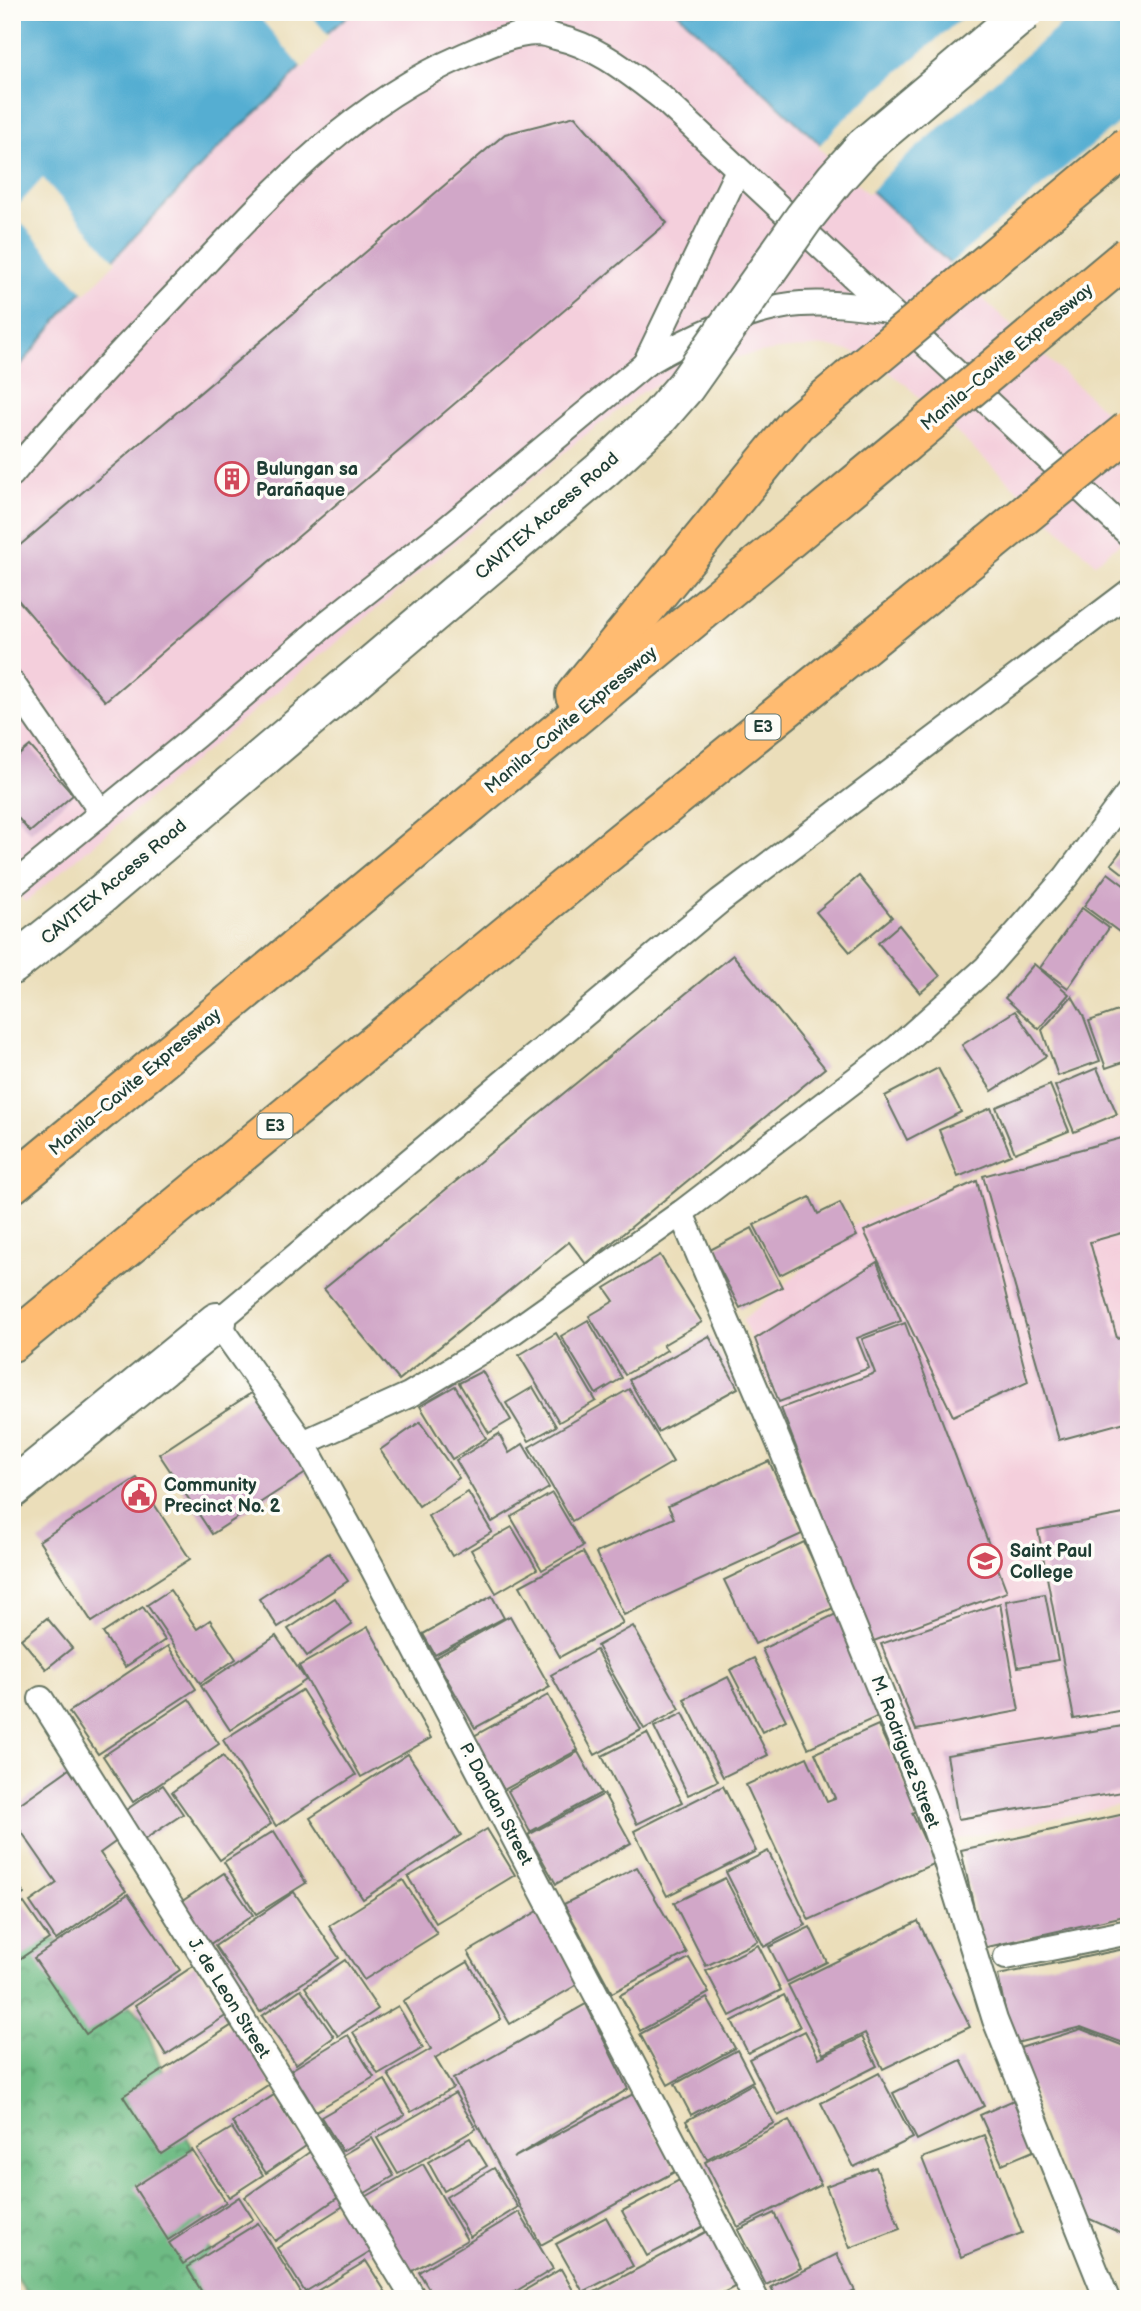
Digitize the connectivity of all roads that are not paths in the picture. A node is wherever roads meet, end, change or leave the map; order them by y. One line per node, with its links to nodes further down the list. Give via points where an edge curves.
1 (1024, 12): 16 (street, CAVITEX Access Road, bridge, via 850,163 804,218 659,417 103,893)
2 (1129, 145): 12 (highway, bridge, via 797,423)
3 (738, 170): 5 (lane); 6 (lane); 8 (lane, via 661,97 609,59 578,42 538,33 501,40 447,63 385,99 324,143 80,396)
4 (1129, 255): 12 (highway, Manila–Cavite Expressway, bridge)
5 (888, 310): 6 (lane, via 836,303 798,304 756,314 679,344); 9 (lane)
6 (645, 364): 14 (lane)
7 (1129, 430): 20 (highway, E3, bridge)
8 (12, 474)
9 (1129, 534)
10 (1129, 592): 19 (lane, via 720,901)
11 (12, 683): 14 (lane)
12 (518, 765): 17 (highway, Manila–Cavite Expressway)
13 (1129, 792): 18 (lane, via 1066,877 986,968 898,1046)
14 (102, 813): 15 (lane)
15 (12, 886)
16 (12, 965)
17 (12, 1184)
18 (681, 1213): 21 (lane, via 466,1361 409,1395); 28 (lane, M. Rodriguez Street, via 924,1798 995,2020)
19 (217, 1322): 21 (lane, P. Dandan Street); 22 (street)
20 (12, 1342)
21 (303, 1443): 27 (lane, P. Dandan Street)
22 (12, 1489)
23 (41, 1699): 26 (lane, J. de Leon Street)
24 (1129, 1933): 25 (lane)
25 (1006, 1957)
26 (414, 2299)
27 (756, 2299)
28 (1107, 2299)

